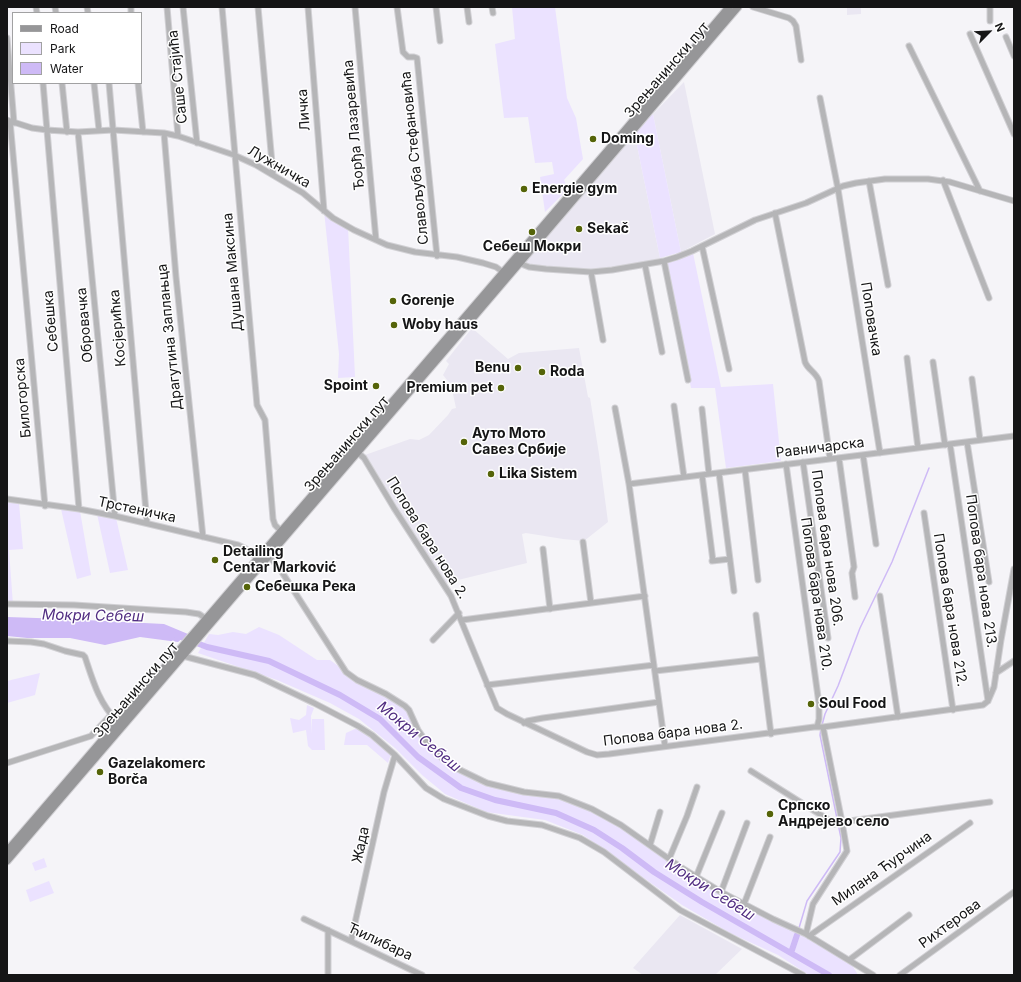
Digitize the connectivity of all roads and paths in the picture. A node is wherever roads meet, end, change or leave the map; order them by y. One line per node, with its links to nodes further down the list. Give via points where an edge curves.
1 (167, 7): 38 (street)
2 (222, 7): 40 (street, Душана Максина)
3 (258, 7): 41 (street)
4 (308, 7): 47 (street, Личка)
5 (355, 7): 49 (street, Ђорђа Лазаревића)
6 (397, 7): 51 (street, Славољуба Стефановића, via 403,52 408,57 416,58)
7 (436, 7): 19 (street)
8 (467, 7): 15 (street)
9 (729, 7): 55 (main road, Зрењанински пут)
10 (738, 7): 53 (main road, Зрењанински пут)
11 (753, 7): 22 (street, via 793,21)
12 (990, 7): 14 (street)
13 (183, 8): 39 (street, Саше Стајића)
14 (990, 21)
15 (469, 22)
16 (970, 34): 37 (street)
17 (7, 38): 29 (street, Билогорска)
18 (1006, 38): 21 (street)
19 (440, 41)
20 (909, 46): 45 (street)
21 (1014, 56)
22 (801, 60)
23 (43, 84): 30 (street, Себешка)
24 (62, 84): 33 (street)
25 (94, 84): 31 (street)
26 (109, 84): 32 (street, Косјерићка)
27 (138, 84): 35 (street)
28 (820, 98): 44 (street, Поповачка)
29 (10, 121): 30 (street, Лужничка); 88 (street, Билогорска)
30 (47, 130): 33 (street, Лужничка); 89 (street, Себешка)
31 (99, 130): 32 (street, Лужничка); 34 (street, Лужничка)
32 (113, 130): 35 (street, Лужничка); 92 (street, Косјерићка)
33 (66, 132): 34 (street, Лужничка)
34 (78, 132): 91 (street, Обровачка)
35 (143, 132): 36 (street, Лужничка)
36 (164, 133): 38 (street, Лужничка); 94 (street, Драгутина Заплањца)
37 (1014, 134)
38 (178, 136): 39 (street, Лужничка)
39 (197, 143): 40 (street, Лужничка)
40 (234, 155): 41 (street, Лужничка); 93 (street, Душана Максина, via 257,405 265,420 273,519)
41 (273, 174): 47 (street, Лужничка, via 303,193)
42 (943, 180): 43 (street); 45 (street); 58 (street)
43 (869, 181): 44 (street, via 852,183); 57 (street)
44 (838, 189): 48 (street); 75 (street, Поповачка)
45 (980, 191): 46 (street)
46 (1014, 201)
47 (324, 211): 49 (street, Лужничка, via 348,227)
48 (775, 213): 50 (street); 78 (street, via 806,365 817,376 820,389)
49 (376, 240): 51 (street, Лужничка, via 401,249)
50 (702, 246): 52 (street); 63 (street)
51 (437, 256): 55 (street, Лужничка, via 457,257 490,265)
52 (664, 261): 54 (street); 65 (street)
53 (519, 263): 56 (street, via 529,267); 74 (main road, Зрењанински пут)
54 (645, 265): 56 (street); 60 (street)
55 (503, 272): 74 (main road, Зрењанински пут)
56 (591, 272): 59 (street)
57 (888, 285)
58 (989, 298)
59 (603, 340)
60 (662, 352)
61 (907, 358): 73 (street)
62 (933, 362): 72 (street, Попова бара нова 213.)
63 (729, 369)
64 (972, 379): 70 (street)
65 (688, 380)
66 (674, 406): 85 (street)
67 (615, 408): 86 (street)
68 (702, 409): 83 (street)
69 (1014, 436): 70 (street, Равничарска)
70 (980, 440): 71 (street, Равничарска)
71 (967, 442): 72 (street, Равничарска); 103 (street)
72 (948, 444): 73 (street, Равничарска); 126 (street, Попова бара нова 213.)
73 (918, 448): 75 (street, Равничарска)
74 (355, 450): 93 (main road, Зрењанински пут); 98 (main road, Зрењанински пут); 111 (street, Попова бара нова 2., via 364,458 447,589)
75 (880, 453): 76 (street, Равничарска)
76 (863, 455): 77 (street, Равничарска); 96 (street)
77 (839, 458): 78 (street, Равничарска); 107 (street, via 854,567 852,573)
78 (830, 459): 79 (street, Равничарска)
79 (803, 462): 80 (street, Равничарска); 115 (street, Попова бара нова 206.)
80 (786, 464): 81 (street, Равничарска); 133 (street, Попова бара нова 210.)
81 (745, 470): 82 (street, Равничарска); 102 (street)
82 (718, 473): 83 (street, Равничарска); 100 (street)
83 (709, 474): 84 (street, Равничарска)
84 (702, 475): 85 (street, Равничарска); 100 (street, via 712,561)
85 (684, 477): 86 (street, Равничарска)
86 (629, 484): 105 (street)
87 (7, 500): 88 (street, Трстеничка)
88 (45, 506): 89 (street, Трстеничка)
89 (80, 510): 91 (street, Трстеничка)
90 (924, 513): 128 (street, Попова бара нова 212.)
91 (115, 516): 92 (street, Трстеничка)
92 (147, 523): 94 (street, Трстеничка)
93 (281, 531): 99 (main road, Зрењанински пут)
94 (203, 537): 99 (street, Трстеничка, via 238,545)
95 (583, 542): 108 (street)
96 (876, 544)
97 (543, 549): 110 (street)
98 (268, 556): 113 (main road, Зрењанински пут); 147 (street, via 278,566 346,672 405,706 418,730 444,760 487,783 524,792 559,796 579,803 604,815)
99 (257, 558): 113 (main road, Зрењанински пут)
100 (730, 559): 104 (street)
101 (1014, 569): 124 (street)
102 (758, 580)
103 (989, 582)
104 (734, 591)
105 (645, 596): 108 (street); 122 (street)
106 (880, 596): 130 (street)
107 (855, 597)
108 (591, 603): 110 (street)
109 (7, 604): 113 (street, via 74,605 178,612 199,614)
110 (550, 609): 114 (street)
111 (459, 613): 114 (street, Попова бара нова 2.); 116 (street)
112 (756, 615): 120 (street)
113 (209, 620): 118 (main road, Зрењанински пут)
114 (462, 620): 125 (street, Попова бара нова 2.)
115 (828, 638)
116 (433, 640)
117 (7, 641): 129 (street, Зрењанински пут, via 44,644 83,655 93,685)
118 (188, 645): 119 (main road, Зрењанински пут); 131 (main road, Зрењанински пут)
119 (183, 656): 136 (street, via 255,675 310,700 366,730); 150 (main road, Зрењанински пут)
120 (761, 660): 123 (street); 134 (street)
121 (1014, 660): 124 (street)
122 (654, 664): 123 (street); 125 (street)
123 (655, 671): 127 (street)
124 (996, 673): 126 (street)
125 (488, 685): 132 (street, Попова бара нова 2., via 499,710)
126 (988, 701): 128 (street, Попова бара нова 2., via 983,705)
127 (659, 702): 132 (street, via 543,718); 135 (street)
128 (953, 710): 130 (street, Попова бара нова 2.)
129 (111, 715): 131 (street, Зрењанински пут); 137 (street, via 91,736)
130 (898, 717): 133 (street, Попова бара нова 2.)
131 (117, 721): 148 (main road, Зрењанински пут)
132 (524, 723): 135 (street, Попова бара нова 2., via 593,754)
133 (820, 727): 134 (street, Попова бара нова 2.); 144 (street, Попова бара нова 210.)
134 (771, 734): 135 (street, Попова бара нова 2.)
135 (665, 746)
136 (394, 755): 159 (street, Жада); 163 (street, via 433,793 488,816 542,825 580,838 604,852 680,910)
137 (7, 763)
138 (751, 772): 144 (street, via 835,824)
139 (697, 787): 149 (street)
140 (990, 802): 144 (street)
141 (660, 812): 147 (street)
142 (722, 813): 151 (street)
143 (747, 823): 152 (street)
144 (842, 823): 158 (street, Попова бара нова 210., via 847,851 813,904)
145 (970, 823): 158 (street, Милана Ћурчина)
146 (770, 837): 154 (street)
147 (650, 845): 149 (street)
148 (7, 851)
149 (669, 859): 151 (street)
150 (7, 861)
151 (696, 877): 152 (street)
152 (721, 892): 154 (street)
153 (1014, 892): 165 (street, Рихтерова)
154 (744, 904): 158 (street)
155 (909, 915): 160 (street)
156 (304, 919): 157 (street, Ћилибара)
157 (328, 930): 159 (street, Ћилибара); 161 (street)
158 (808, 935): 160 (street)
159 (351, 941): 162 (street, Ћилибара)
160 (849, 960): 164 (street)
161 (328, 975)
162 (422, 975)
163 (803, 975)
164 (872, 975)
165 (900, 975)

